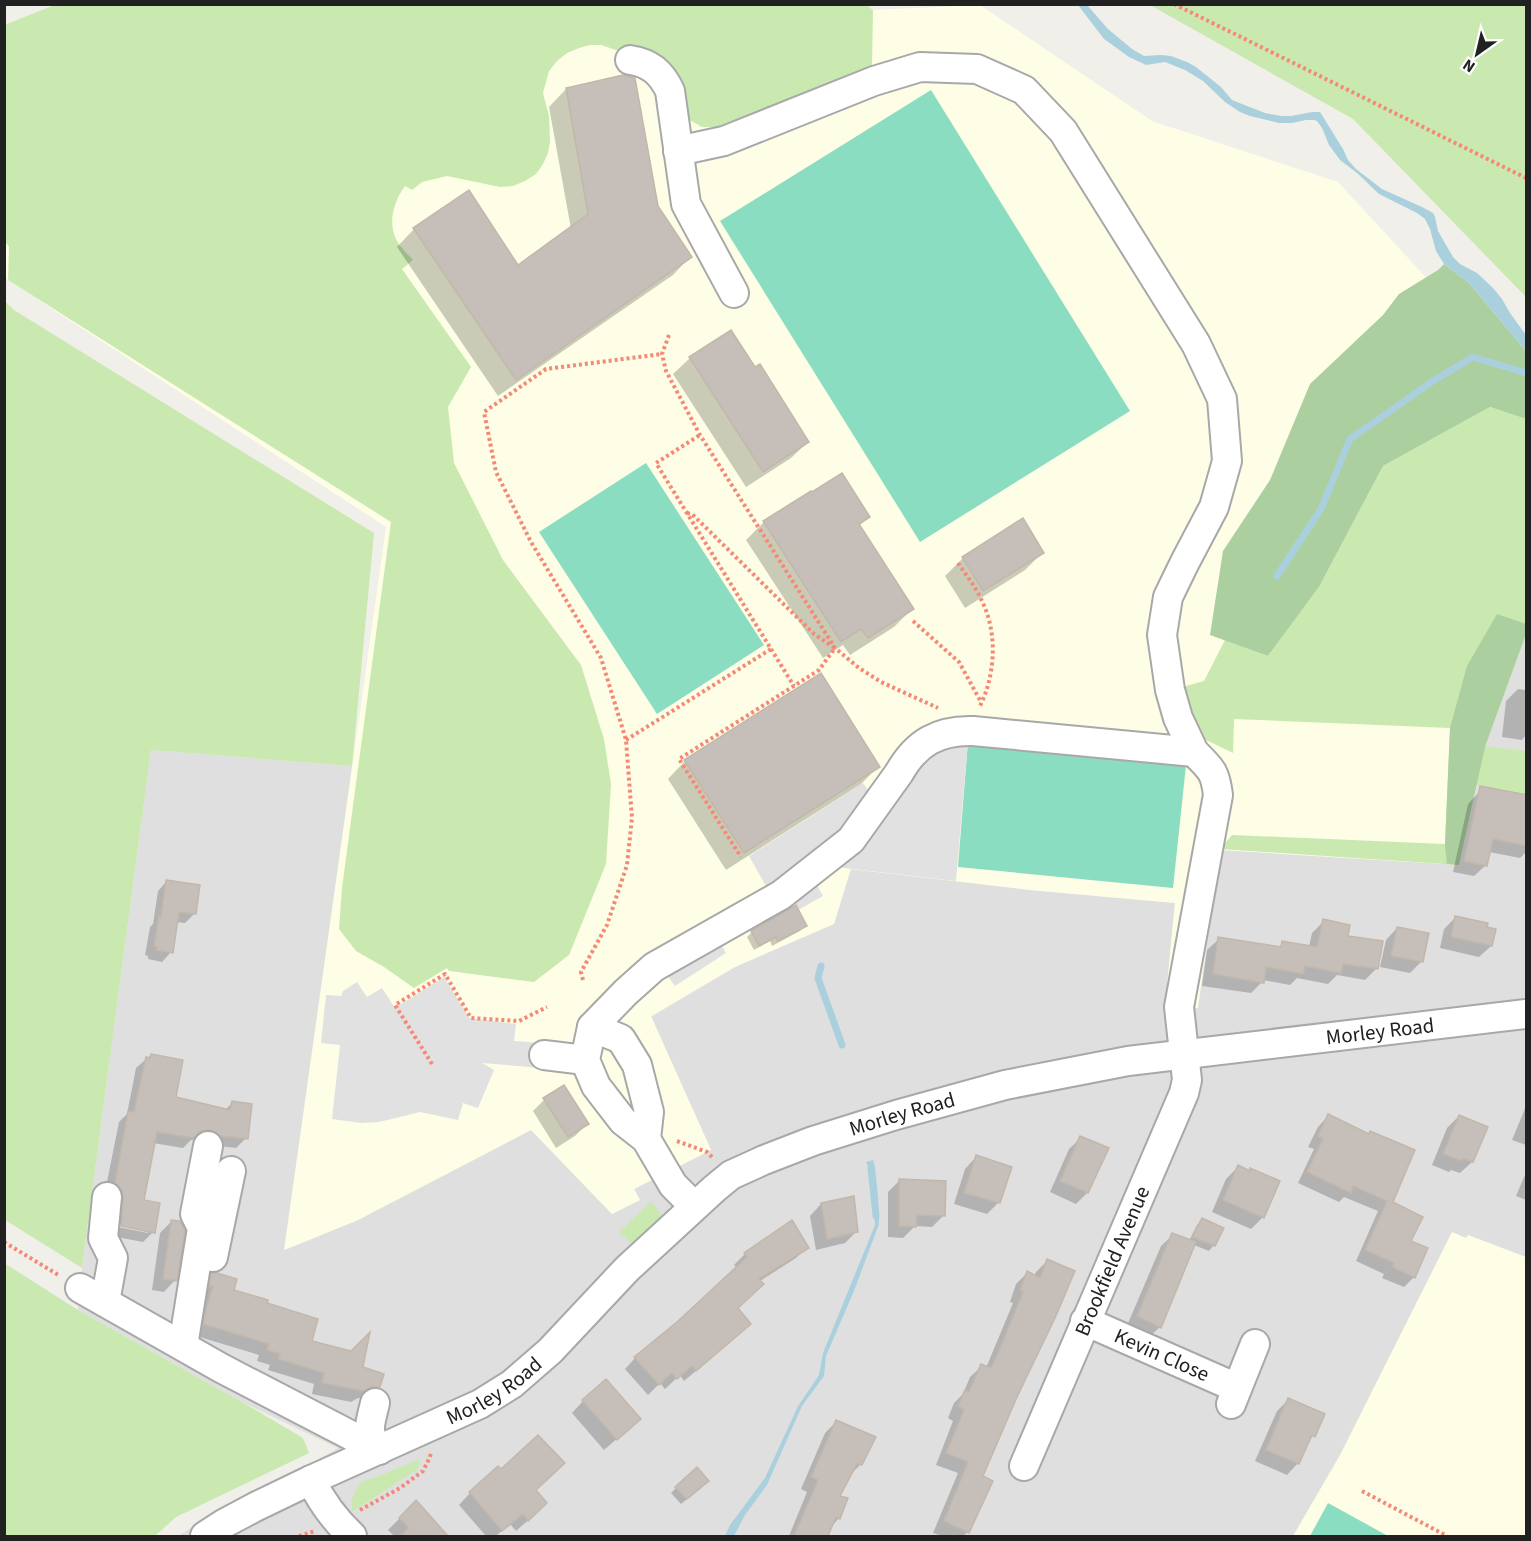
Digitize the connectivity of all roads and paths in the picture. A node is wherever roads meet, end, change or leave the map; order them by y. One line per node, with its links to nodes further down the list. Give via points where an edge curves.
1 (1174, 4): 4 (path)
2 (630, 60): 3 (street, via 651,66 666,81)
3 (678, 151): 5 (street, via 686,204); 18 (street, Brookfield Avenue, via 724,141 874,81 920,67 977,69 1024,90 1063,131 1196,344 1222,399 1227,461 1214,507 1168,597 1162,635 1170,690)
4 (1527, 178)
5 (734, 293)
6 (669, 334): 7 (path)
7 (662, 354): 8 (path, via 666,371); 17 (path, via 546,369 484,412 496,472 531,542 601,658)
8 (700, 435): 9 (path, via 656,464); 12 (path)
9 (687, 513): 12 (path, via 814,634); 13 (path)
10 (958, 563): 15 (path, via 981,599 992,638 990,679)
11 (913, 621): 15 (path, via 959,662)
12 (835, 648): 14 (path, via 819,670); 16 (path, via 881,682 965,721)
13 (771, 649): 14 (path); 17 (path)
14 (794, 686): 19 (path, via 679,759)
15 (981, 702): 16 (path, via 974,717)
16 (974, 731): 18 (street); 23 (street, via 948,733 924,743 905,762 851,840 780,895 654,968)
17 (626, 740): 20 (path, via 632,818 627,865 607,925 581,972)
18 (1194, 752): 24 (street, Brookfield Avenue, via 1215,777 1218,795 1179,1007)
19 (741, 857)
20 (583, 980)
21 (547, 1007): 27 (path, via 519,1022 471,1018 445,974 395,1005)
22 (1527, 1014): 24 (street, Morley Road)
23 (592, 1027): 26 (street); 28 (street, via 621,1039 637,1065)
24 (1184, 1054): 33 (street, Morley Road, via 1005,1085 896,1115 764,1160 731,1175); 37 (street, Brookfield Avenue, via 1184,1094)
25 (544, 1055): 26 (street)
26 (585, 1060): 28 (street, via 596,1086 623,1121)
27 (432, 1064)
28 (660, 1139): 30 (path, via 707,1152); 33 (street, via 673,1185)
29 (208, 1146): 39 (street, via 195,1214 202,1228)
30 (714, 1160)
31 (231, 1171): 39 (street)
32 (107, 1197): 36 (street, via 103,1238 112,1258)
33 (694, 1206): 41 (street, Morley Road, via 512,1384)
34 (4, 1242): 35 (path)
35 (80, 1288): 36 (street)
36 (105, 1302): 39 (street)
37 (1086, 1321): 38 (street, Kevin Close, via 1234,1396); 43 (street, Brookfield Avenue)
38 (1255, 1344)
39 (188, 1350): 42 (street)
40 (375, 1403): 42 (street, via 371,1439)
41 (434, 1425): 42 (street, Morley Road); 46 (path, via 430,1457 423,1471)
42 (379, 1450): 44 (street, Morley Road)
43 (1024, 1466)
44 (311, 1480): 46 (street); 47 (street, Morley Road)
45 (1362, 1491): 49 (path)
46 (345, 1529): 48 (path)
47 (205, 1536)
48 (299, 1536)
49 (1448, 1536)

